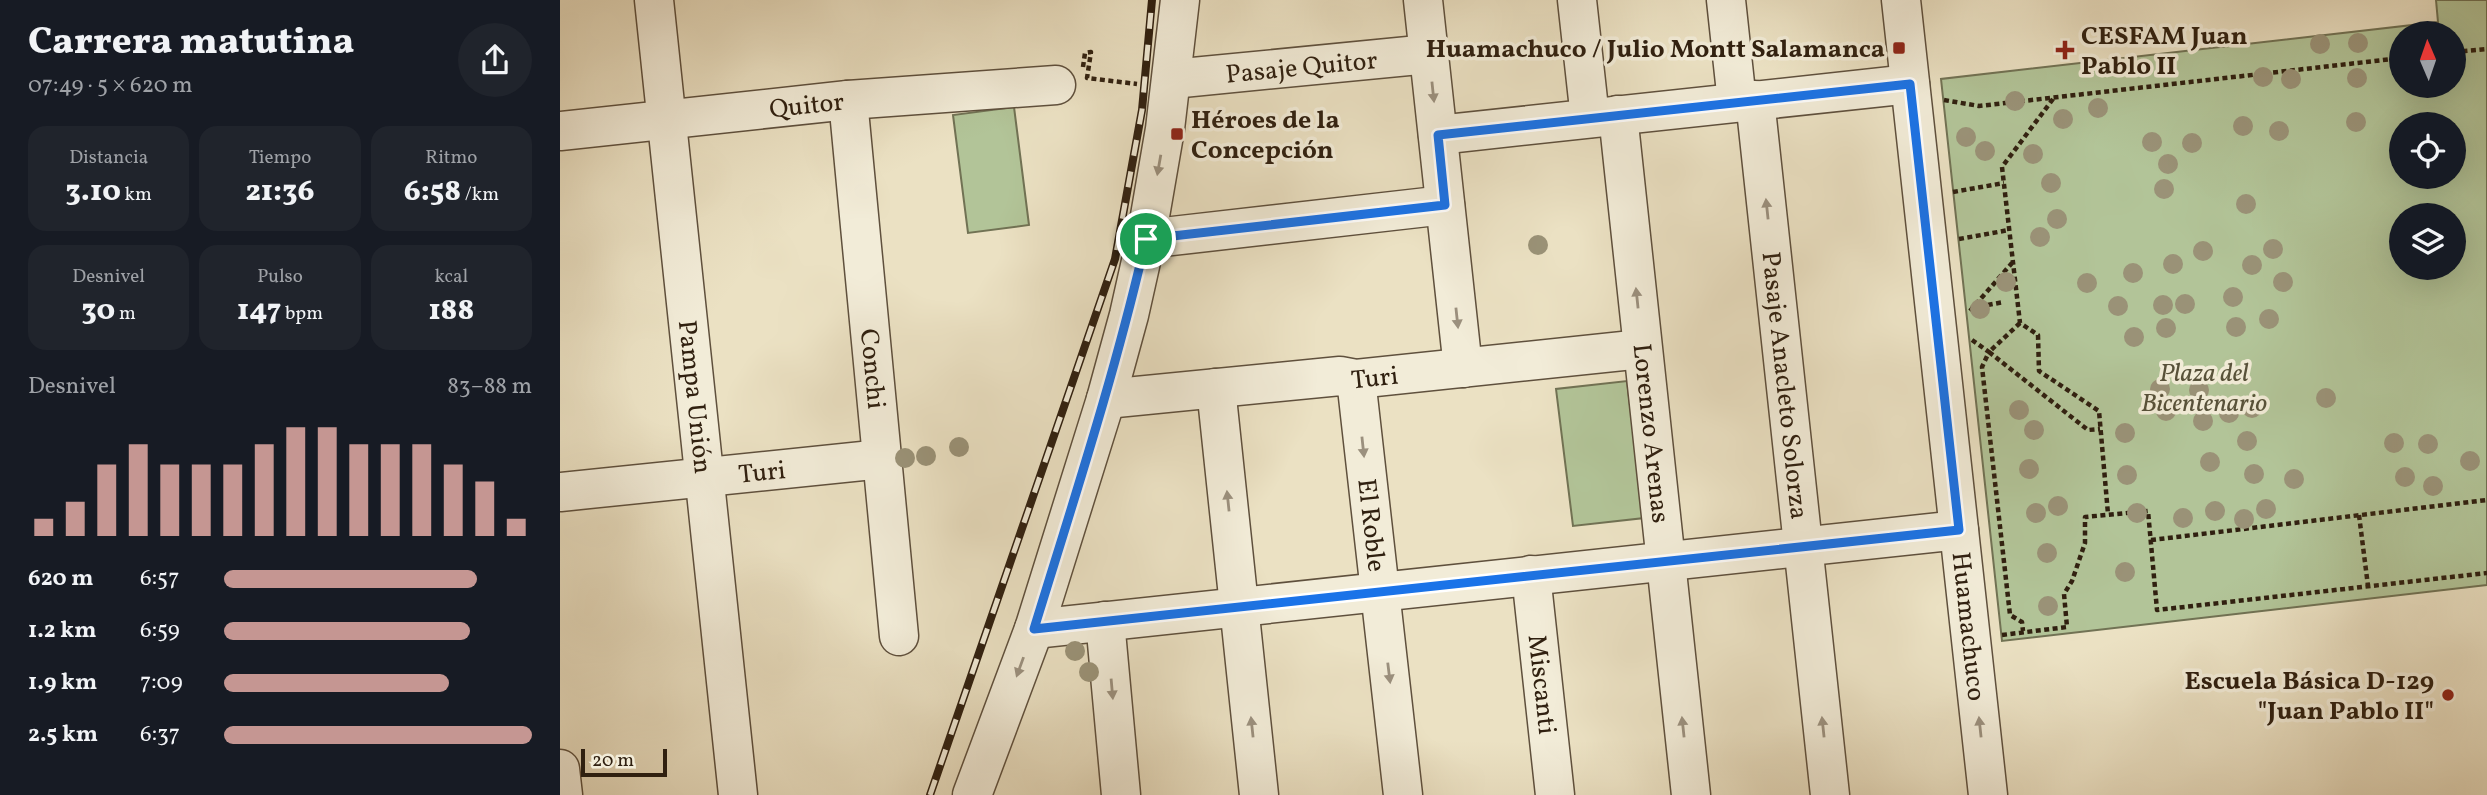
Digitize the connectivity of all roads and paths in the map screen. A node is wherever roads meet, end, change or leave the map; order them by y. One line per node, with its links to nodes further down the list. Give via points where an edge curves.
1 (654, 0): 18 (street, Pampa Unión)
2 (1180, 0): 11 (street)
3 (1423, 0): 9 (street)
4 (1577, 0): 17 (street, Lorenzo Arenas)
5 (1726, 0): 16 (street, Pasaje Anacleto Solorza)
6 (1901, 0): 13 (street, Huamachuco)
7 (2487, 49): 8 (path)
8 (2466, 51)
9 (1429, 54): 11 (street, Pasaje Quitor); 20 (street, one-way to 20)
10 (2389, 59): 14 (path)
11 (1171, 84): 12 (path, via 1161,88 1162,82 1158,87 1087,78 1091,52 1086,52 1081,79 1051,81); 25 (street, one-way to 25)
12 (1053, 85): 15 (street, Quitor)
13 (1925, 91): 14 (path, via 1979,106); 16 (street); 47 (street, Huamachuco)
14 (2054, 98): 21 (path, via 2002,167)
15 (848, 100): 18 (street, Quitor); 41 (street, Conchi)
16 (1746, 101): 17 (street); 49 (street, Pasaje Anacleto Solorza, one-way to 16)
17 (1604, 117): 20 (street); 34 (street, Lorenzo Arenas, one-way to 17)
18 (667, 120): 19 (street, Quitor); 42 (street, Pampa Unión)
19 (560, 131)
20 (1438, 135): 23 (street)
21 (2004, 183): 22 (path); 24 (path)
22 (1951, 192)
23 (1445, 205): 25 (street); 36 (street, one-way to 36)
24 (2009, 230): 26 (path); 27 (path)
25 (1146, 239): 39 (street)
26 (1956, 239)
27 (2013, 262): 29 (path); 32 (path)
28 (2004, 302): 29 (path)
29 (1971, 308): 30 (path); 31 (path)
30 (1958, 311)
31 (1968, 316)
32 (2020, 323): 35 (path); 40 (path, via 2038,335 2039,371 2099,411)
33 (1970, 329): 35 (path, via 1972,342)
34 (1642, 349): 36 (street, Turi); 50 (street, Lorenzo Arenas)
35 (1989, 352): 40 (path, via 2088,430); 58 (path, via 1982,367 2010,615 2022,622)
36 (1463, 368): 37 (street, Turi)
37 (1356, 379): 38 (street, Turi, via 1340,376); 54 (street, El Roble, one-way to 54)
38 (1216, 388): 39 (street, Turi); 55 (street, one-way to 38)
39 (1106, 399): 57 (street)
40 (2100, 429): 45 (path)
41 (882, 459): 42 (street, Turi); 60 (street, Conchi)
42 (704, 477): 43 (street, Turi); 63 (street, Pampa Unión)
43 (560, 492)
44 (2487, 500): 46 (path)
45 (2108, 514): 48 (path, via 2148,511); 58 (path, via 2085,517 2085,543 2064,594 2067,627)
46 (2359, 515): 48 (path); 53 (path)
47 (1959, 530): 49 (street); 59 (street, Huamachuco)
48 (2151, 540): 53 (path, via 2157,610)
49 (1803, 546): 50 (street); 70 (street, Pasaje Anacleto Solorza, one-way to 49)
50 (1665, 561): 52 (street); 69 (street, Lorenzo Arenas, one-way to 50)
51 (2487, 573): 53 (path)
52 (1531, 575): 54 (street); 68 (street, Miscanti)
53 (2368, 586)
54 (1379, 592): 55 (street); 67 (street, El Roble, one-way to 67)
55 (1239, 607): 56 (street); 66 (street, one-way to 55)
56 (1105, 621): 57 (street); 65 (street, one-way to 65)
57 (1034, 629): 64 (street, one-way to 64)
58 (2023, 631): 59 (path)
59 (1970, 635): 71 (street, Huamachuco, one-way to 59)
60 (899, 636)
61 (560, 769): 62 (street)
62 (563, 795)
63 (738, 795)
64 (972, 795)
65 (1121, 795)
66 (1259, 795)
67 (1403, 795)
68 (1555, 795)
69 (1691, 795)
70 (1830, 795)
71 (1988, 795)

